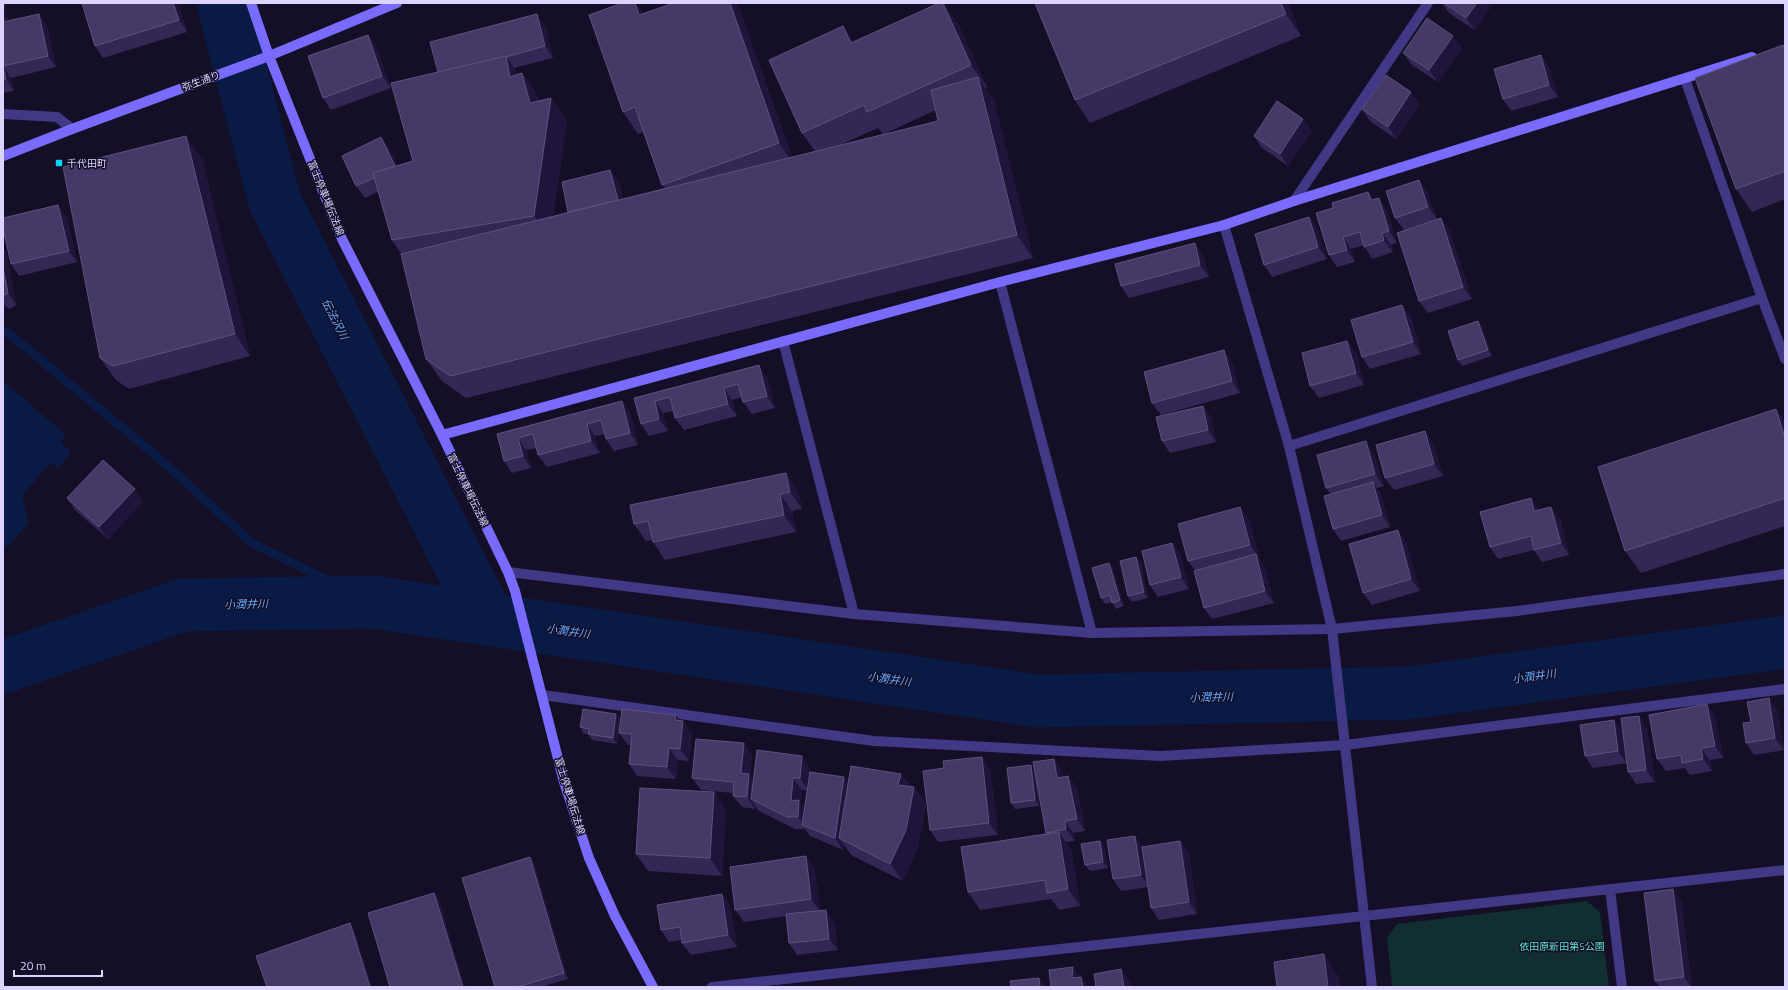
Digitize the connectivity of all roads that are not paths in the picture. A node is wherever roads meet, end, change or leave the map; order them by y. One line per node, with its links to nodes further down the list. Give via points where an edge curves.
1 (251, 3): 5 (street, 富士停車場伝法線)
2 (397, 3): 5 (street, 弥生通り)
3 (1428, 3): 10 (street)
4 (1764, 53): 6 (street)
5 (269, 56): 8 (street, 弥生通り); 16 (street, 富士停車場伝法線, via 342,239)
6 (1685, 79): 10 (street); 13 (street)
7 (3, 114): 8 (street, via 57,117)
8 (72, 129): 9 (street, 弥生通り)
9 (3, 156)
10 (1294, 201): 11 (street)
11 (1224, 225): 12 (street); 17 (street)
12 (1000, 282): 14 (street); 22 (street)
13 (1762, 298): 15 (street); 17 (street)
14 (783, 341): 16 (street); 20 (street)
15 (1785, 358)
16 (442, 435): 18 (street, 富士停車場伝法線)
17 (1289, 446): 21 (street)
18 (508, 572): 20 (street); 24 (street, 富士停車場伝法線)
19 (1785, 574): 21 (street, via 1516,611)
20 (854, 614): 22 (street)
21 (1332, 629): 22 (street); 25 (street)
22 (1092, 633)
23 (1785, 689): 25 (street)
24 (543, 694): 25 (street, via 874,741 1161,756); 29 (street, 富士停車場伝法線, via 564,782 589,858 615,916)
25 (1345, 745): 28 (street)
26 (1785, 870): 27 (street)
27 (1610, 889): 28 (street); 32 (street)
28 (1364, 917): 30 (street); 31 (street)
29 (653, 987)
30 (712, 987)
31 (1372, 987)
32 (1622, 987)

